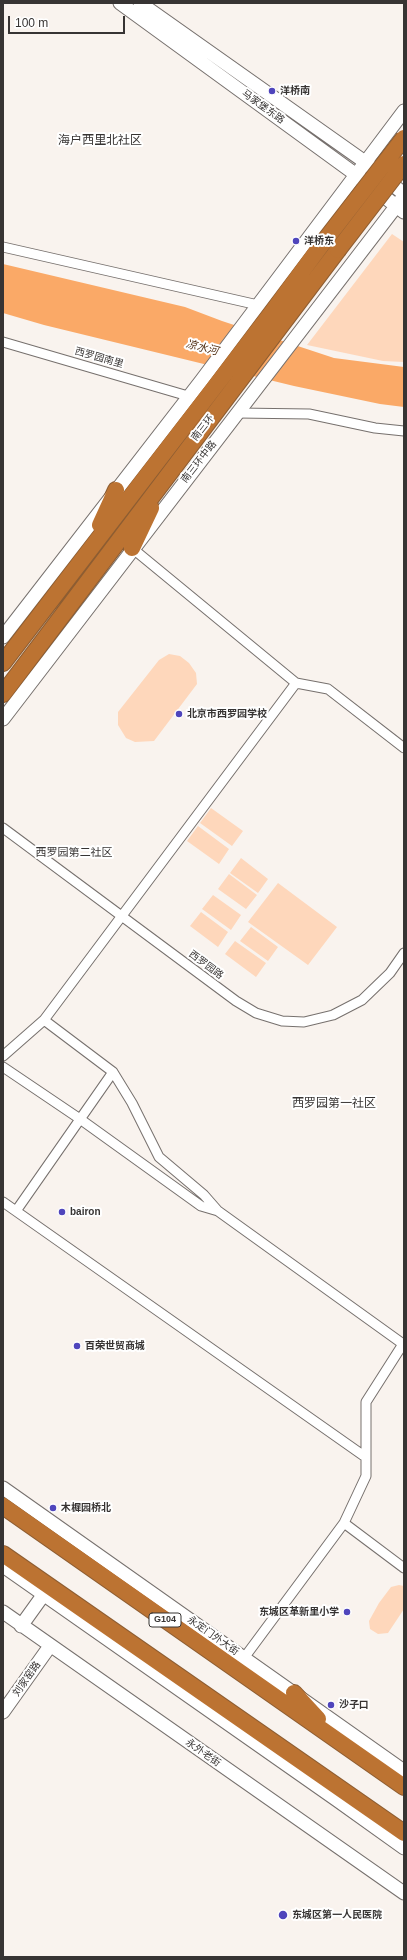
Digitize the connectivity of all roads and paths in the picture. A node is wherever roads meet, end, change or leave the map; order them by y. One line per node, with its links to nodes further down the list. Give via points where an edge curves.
1 (120, 3): 7 (street, 马家堡东路)
2 (140, 3): 5 (street, 马家堡东路)
3 (404, 111): 5 (street)
4 (404, 138): 14 (highway, 南三环, bridge, via 272,312)
5 (365, 162): 7 (street); 8 (street, 马家堡东路)
6 (404, 164): 18 (highway, 南三环, bridge)
7 (355, 174): 8 (street, 马家堡东路); 9 (street)
8 (402, 202): 11 (street, 南三环中路)
9 (322, 219): 11 (street); 12 (street)
10 (3, 247): 12 (street)
11 (363, 249): 16 (street, 南三环中路)
12 (258, 305): 14 (street)
13 (3, 342): 15 (street, 西罗园南里)
14 (207, 384): 15 (street); 21 (highway, 南三环)
15 (188, 396): 19 (street)
16 (238, 413): 17 (street, via 309,414 375,428); 20 (street, 南三环中路)
17 (404, 431)
18 (163, 480): 20 (highway); 25 (highway, 南三环)
19 (116, 490): 21 (highway); 22 (street)
20 (132, 548): 24 (street); 26 (street, 南三环中路)
21 (85, 556): 23 (highway, 南三环)
22 (3, 637)
23 (3, 663)
24 (296, 683): 27 (street, via 328,689); 29 (street)
25 (3, 694)
26 (3, 719)
27 (404, 748)
28 (3, 828): 29 (street, 西罗园路)
29 (122, 917): 30 (street, 西罗园路, via 236,1001 256,1013 282,1021 304,1022 333,1015 362,1000 390,973); 31 (street)
30 (404, 953)
31 (44, 1020): 32 (street); 34 (street)
32 (3, 1056)
33 (3, 1067): 35 (street)
34 (113, 1072): 35 (street); 38 (street, via 159,1157 204,1195)
35 (80, 1119): 37 (street); 38 (street, via 201,1206)
36 (3, 1202): 37 (street)
37 (16, 1211): 39 (street)
38 (218, 1211): 39 (street, via 403,1344 366,1402)
39 (364, 1456): 42 (street, via 366,1476)
40 (3, 1488): 50 (street, 永定门外大街)
41 (3, 1506): 53 (highway, 永定门外大街 / G104)
42 (344, 1523): 45 (street); 50 (street)
43 (3, 1554): 56 (highway)
44 (3, 1566): 46 (street)
45 (404, 1568)
46 (44, 1594): 48 (street); 57 (street)
47 (3, 1612): 48 (street, 永外老街)
48 (21, 1626): 49 (street, 永外老街)
49 (50, 1646): 52 (street, 刘家窑路); 58 (street, 永外老街)
50 (244, 1658): 51 (street, 永定门外大街)
51 (294, 1693): 53 (highway); 54 (street, 永定门外大街)
52 (3, 1712)
53 (340, 1742): 55 (highway, 永定门外大街 / G104)
54 (404, 1771)
55 (404, 1787)
56 (404, 1833)
57 (404, 1848)
58 (404, 1893)

